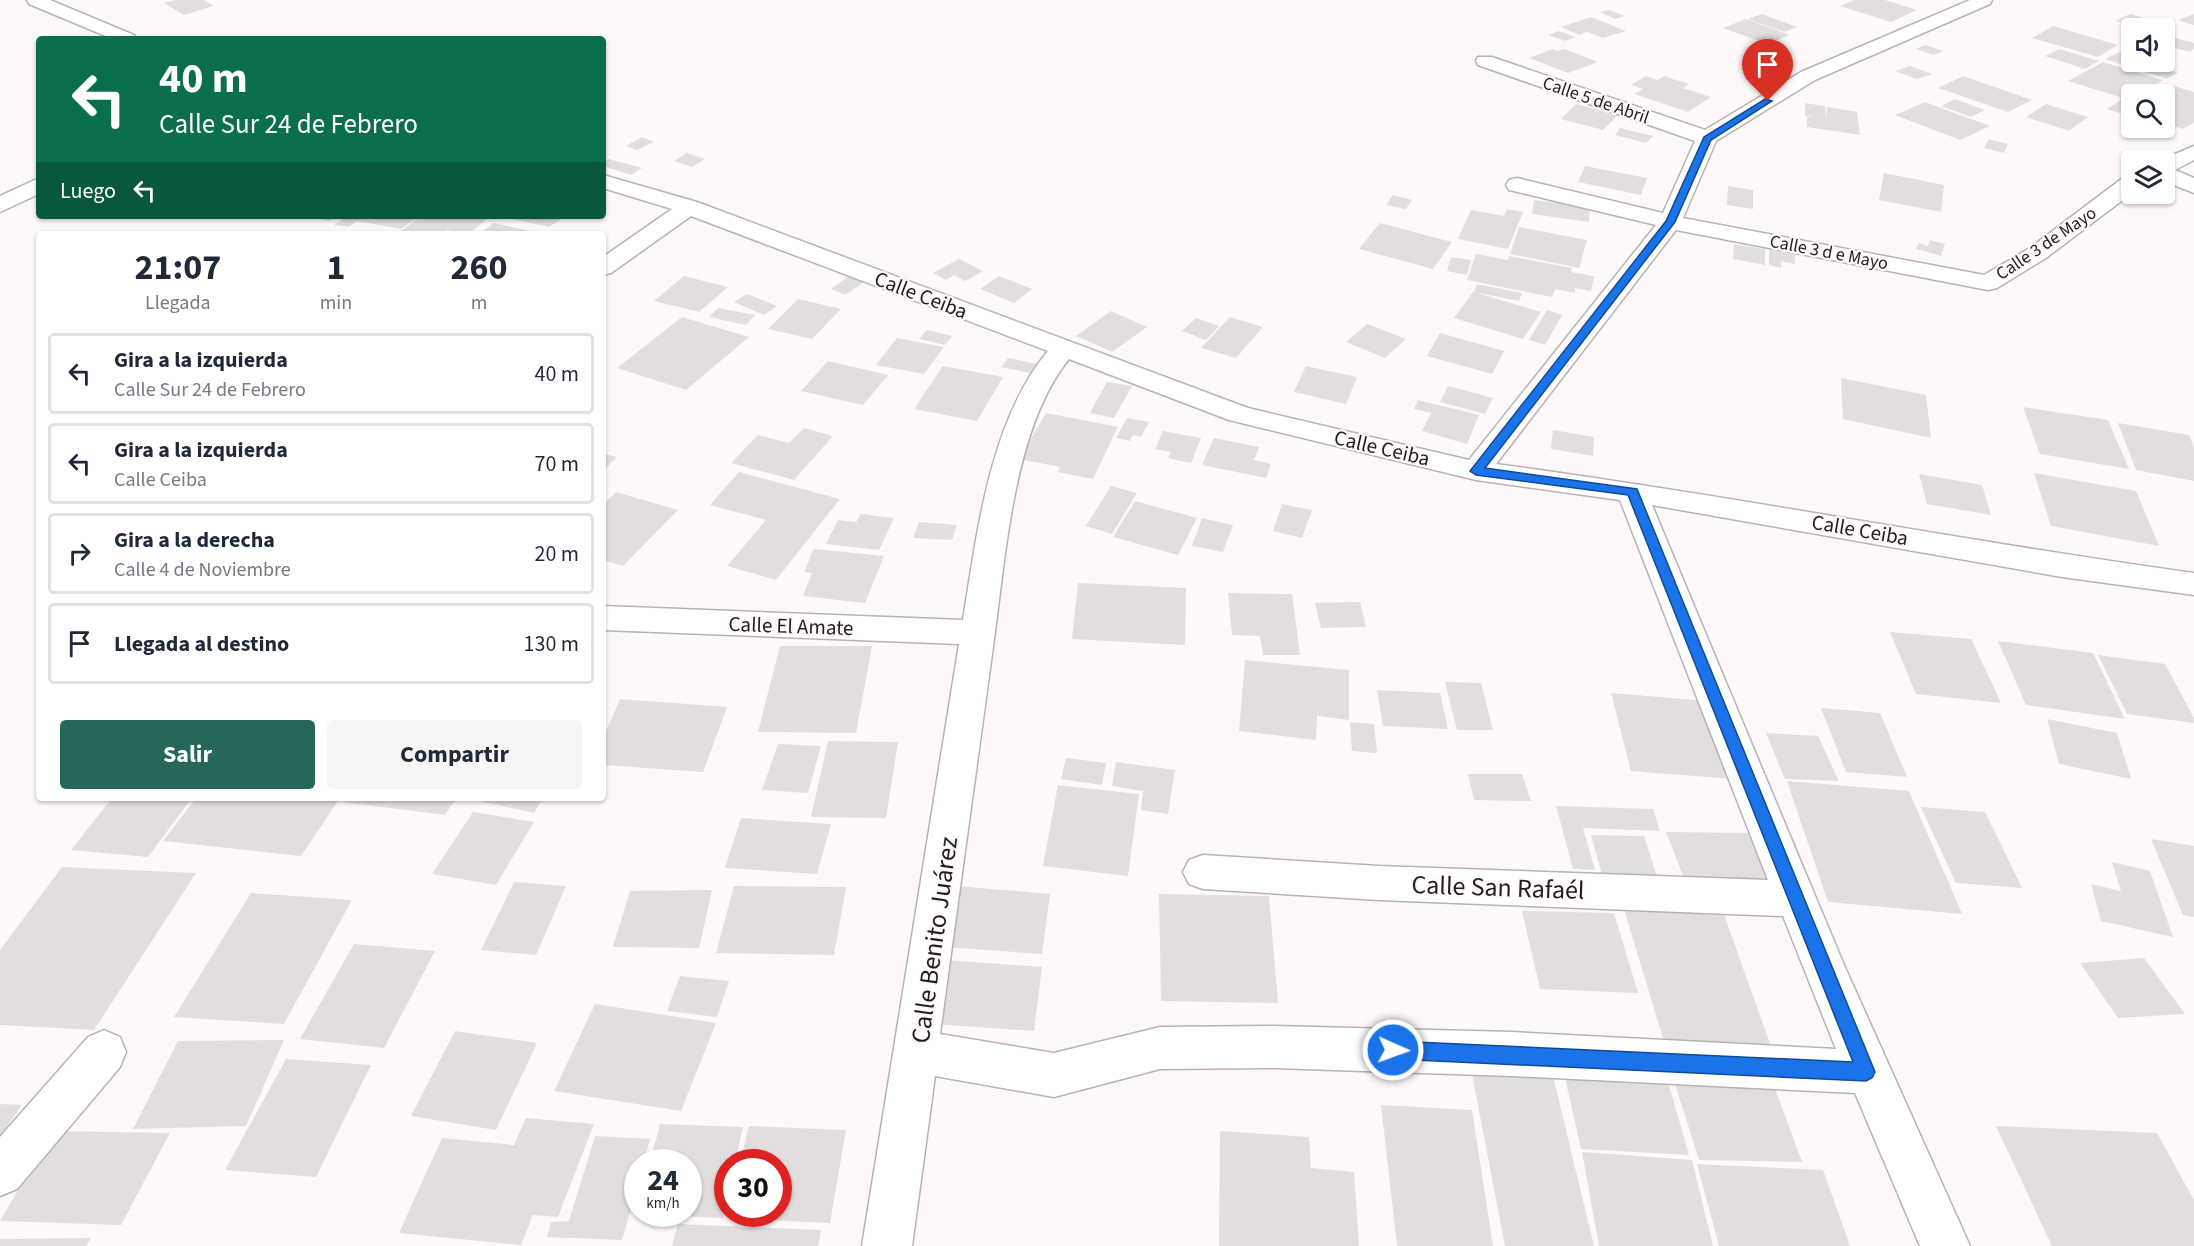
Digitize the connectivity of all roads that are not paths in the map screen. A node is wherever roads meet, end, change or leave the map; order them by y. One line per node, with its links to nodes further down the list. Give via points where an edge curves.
1 (35, 0): 3 (street)
2 (1984, 0): 5 (street, via 1808,76)
3 (121, 36)
4 (1485, 61): 5 (street, Calle 5 de Abril)
5 (1707, 138): 16 (street)
6 (2194, 152): 7 (street)
7 (2175, 162)
8 (2175, 178): 11 (street)
9 (606, 182): 15 (street, Calle Ceiba)
10 (1517, 185): 16 (street, Calle 3 d e Mayo)
11 (2194, 186)
12 (36, 187): 14 (street)
13 (2121, 190): 18 (street, Calle 3 de Mayo, via 2038,253)
14 (0, 205)
15 (689, 207): 17 (street); 19 (street, Calle Ceiba)
16 (1670, 222): 18 (street, Calle 3 d e Mayo); 20 (street)
17 (606, 266)
18 (1988, 283)
19 (1064, 348): 20 (street, Calle Ceiba, via 1239,414); 24 (street, Calle Benito Juárez, via 1041,376 1017,435 994,525)
20 (1476, 471): 21 (street, Calle Ceiba)
21 (1632, 492): 22 (street, Calle Ceiba, via 2062,566); 26 (street)
22 (2194, 584)
23 (606, 618): 24 (street, Calle El Amate)
24 (979, 633): 27 (street, Calle Benito Juárez)
25 (1203, 872): 26 (street, Calle San Rafaél)
26 (1794, 899): 29 (street)
27 (917, 1051): 29 (street, via 1054,1075 1160,1048 1274,1047 1512,1054); 31 (street, Calle Benito Juárez)
28 (104, 1052): 30 (street)
29 (1866, 1072): 32 (street)
30 (0, 1172)
31 (887, 1246)
32 (1945, 1246)

